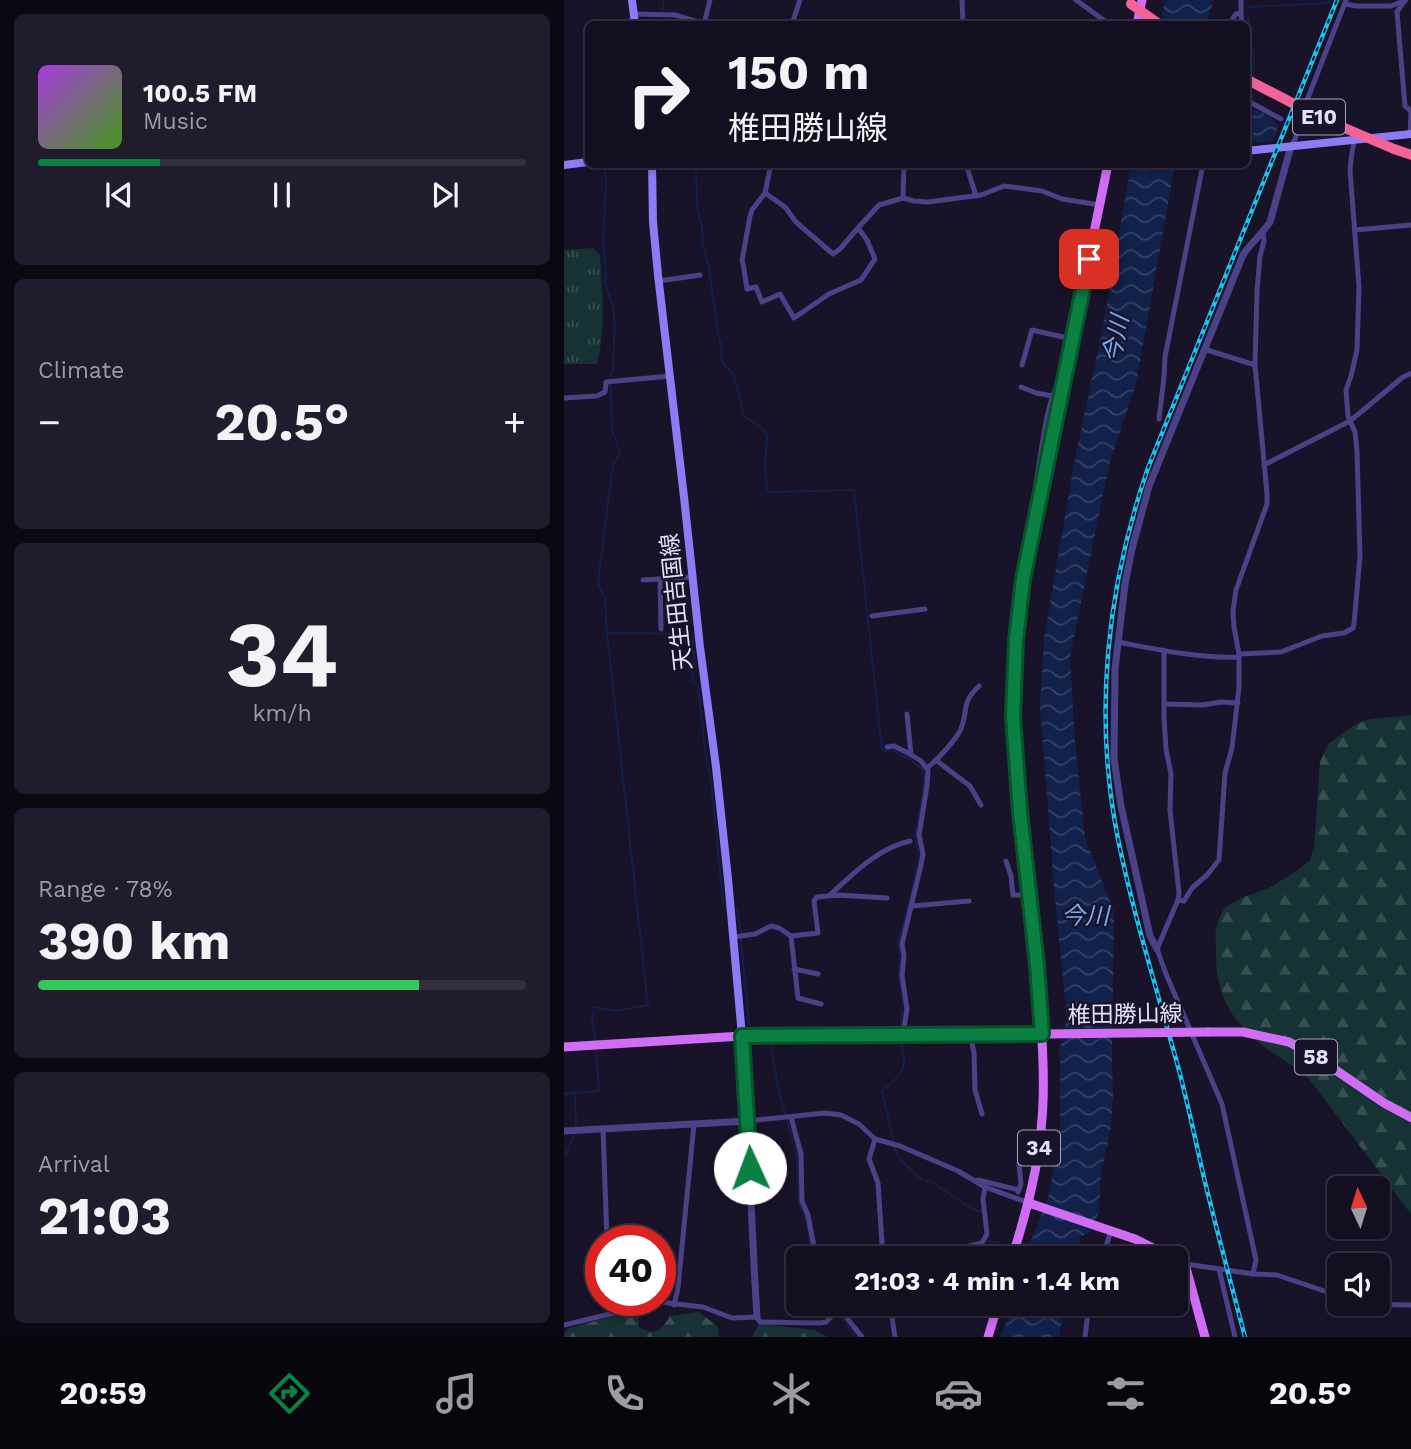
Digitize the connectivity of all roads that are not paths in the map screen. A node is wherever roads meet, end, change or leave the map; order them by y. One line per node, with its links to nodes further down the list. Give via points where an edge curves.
1 (632, 0): 11 (main road)
2 (710, 0): 14 (street)
3 (800, 0): 15 (street)
4 (962, 0): 16 (street)
5 (1076, 0): 17 (street)
6 (1241, 0): 10 (street)
7 (1406, 0): 9 (street, via 1391,6); 25 (street, via 1397,12)
8 (1133, 1): 18 (main road); 19 (highway, bridge)
9 (1345, 2): 27 (street)
10 (1241, 13): 20 (street); 21 (street)
11 (634, 14): 12 (main road); 13 (street, via 675,15)
12 (635, 21)
13 (694, 21)
14 (705, 21)
15 (793, 21)
16 (963, 21)
17 (1105, 21)
18 (1136, 21)
19 (1156, 21)
20 (1232, 21)
21 (1242, 21)
22 (1250, 81): 29 (highway, E10, bridge, via 1321,118)
23 (1250, 103): 24 (street)
24 (1281, 118)
25 (1411, 134): 26 (main road)
26 (1355, 138): 27 (main road); 44 (street, via 1350,170)
27 (1291, 146): 28 (main road); 45 (street)
28 (1250, 151)
29 (1412, 155)
30 (585, 162): 31 (main road)
31 (564, 164)
32 (652, 168): 49 (main road, 天生田吉国線)
33 (770, 168): 38 (street)
34 (904, 168): 40 (street)
35 (967, 168): 39 (street)
36 (1107, 168): 41 (main road, 34)
37 (1202, 168): 60 (street, via 1165,357)
38 (765, 193): 43 (street, via 833,254); 43 (street, via 750,216 742,261 747,289 756,287 762,302 780,294 794,318 829,294 861,280 875,259)
39 (976, 196): 40 (street, via 928,202); 41 (street, via 1004,186)
40 (903, 198): 43 (street, via 879,205)
41 (1100, 205): 50 (main road, 34)
42 (1412, 225): 44 (street)
43 (858, 228)
44 (1355, 230): 61 (street, via 1359,287 1357,350 1346,390)
45 (1263, 233): 46 (street); 47 (street)
46 (1253, 242): 47 (street); 51 (street, via 1243,255)
47 (1260, 256): 53 (street)
48 (700, 275): 49 (street)
49 (659, 281): 55 (main road, 天生田吉国線)
50 (1072, 339): 52 (street, via 1032,330); 56 (main road, 34)
51 (1204, 349): 53 (street); 70 (street, via 1139,520)
52 (1022, 365)
53 (1255, 365): 62 (street)
54 (1412, 373): 61 (street)
55 (670, 376): 59 (street, via 606,382 605,392 597,396); 64 (main road, 天生田吉国線)
56 (1064, 378): 58 (street); 63 (main road, 34)
57 (1021, 387): 58 (street)
58 (1053, 396): 63 (street, via 1036,483)
59 (564, 398)
60 (1159, 419)
61 (1350, 421): 62 (street); 72 (street, via 1356,432 1360,556 1353,628 1281,652)
62 (1264, 465): 72 (street, via 1267,503 1234,598)
63 (1042, 484): 85 (main road, 34, via 1023,579 1013,717)
64 (692, 577): 65 (street); 91 (main road, 天生田吉国線)
65 (660, 579): 66 (street); 69 (street)
66 (643, 580)
67 (925, 610): 68 (street)
68 (873, 616)
69 (661, 629)
70 (1117, 642): 71 (street); 92 (street, via 1114,760 1150,936)
71 (1164, 651): 72 (street); 75 (street)
72 (1239, 656): 74 (street)
73 (979, 686): 79 (street, via 968,696 961,729)
74 (1238, 703): 75 (street); 88 (street, via 1225,773 1219,860 1184,901)
75 (1164, 704): 88 (street)
76 (907, 714): 78 (street)
77 (887, 747): 78 (street)
78 (911, 755): 80 (street)
79 (937, 761): 80 (street); 81 (street, via 970,786)
80 (927, 768): 89 (street, via 919,835 923,854)
81 (981, 805)
82 (910, 841): 84 (street, via 883,851)
83 (1006, 861): 85 (street, via 1013,895)
84 (830, 895): 86 (street); 90 (street, via 814,901 818,933)
85 (1029, 895): 98 (main road, 34)
86 (887, 898)
87 (969, 901): 89 (street)
88 (1178, 901): 92 (street)
89 (912, 906): 96 (street, via 902,944 907,1009)
90 (791, 936): 91 (street, via 770,926); 93 (street)
91 (734, 937): 99 (main road, 天生田吉国線)
92 (1157, 949): 125 (street, via 1222,1104 1256,1260)
93 (794, 969): 94 (street); 95 (street, via 798,998)
94 (818, 974)
95 (821, 1004)
96 (903, 1034): 97 (main road, 椎田勝山線 / 58); 99 (main road, 椎田勝山線 / 58)
97 (970, 1034): 98 (main road, 椎田勝山線 / 58); 101 (street)
98 (1044, 1034): 103 (main road, 椎田勝山線 / 58, bridge, via 1243,1032 1289,1042); 114 (main road, 34, via 1042,1119)
99 (742, 1036): 100 (main road, 椎田勝山線 / 58); 104 (street)
100 (564, 1047)
101 (982, 1114)
102 (790, 1117): 104 (street); 108 (street, via 841,1115); 117 (street, via 801,1154 803,1201)
103 (1412, 1118)
104 (748, 1121): 105 (street); 138 (street)
105 (694, 1124): 106 (street); 128 (street)
106 (602, 1129): 107 (street); 115 (street)
107 (564, 1132)
108 (875, 1139): 110 (street); 118 (street, via 869,1158 878,1183)
109 (1019, 1163): 112 (street)
110 (972, 1178): 111 (street); 112 (street)
111 (985, 1187): 113 (street); 119 (street, via 987,1234 982,1243)
112 (1019, 1190): 113 (street)
113 (1016, 1198): 114 (street)
114 (1031, 1204): 116 (main road); 120 (main road, 34)
115 (606, 1225)
116 (1112, 1231): 121 (street); 122 (main road)
117 (814, 1246)
118 (881, 1246)
119 (970, 1246)
120 (1016, 1246)
121 (1106, 1246)
122 (1149, 1246)
123 (1188, 1263): 124 (street)
124 (1219, 1269): 125 (street); 145 (street)
125 (1253, 1274): 127 (street, via 1277,1275)
126 (1188, 1284): 144 (main road)
127 (1327, 1293)
128 (676, 1296)
129 (676, 1304): 138 (street, via 703,1307 732,1318)
130 (1390, 1305): 131 (street)
131 (1412, 1305)
132 (599, 1316): 139 (street)
133 (831, 1316): 138 (street, via 820,1323 760,1322)
134 (845, 1316): 140 (street)
135 (892, 1316): 141 (street)
136 (994, 1316): 142 (main road)
137 (1087, 1316): 143 (street)
138 (756, 1317)
139 (564, 1325)
140 (862, 1337)
141 (895, 1337)
142 (988, 1337)
143 (1084, 1337)
144 (1204, 1337)
145 (1235, 1337)

